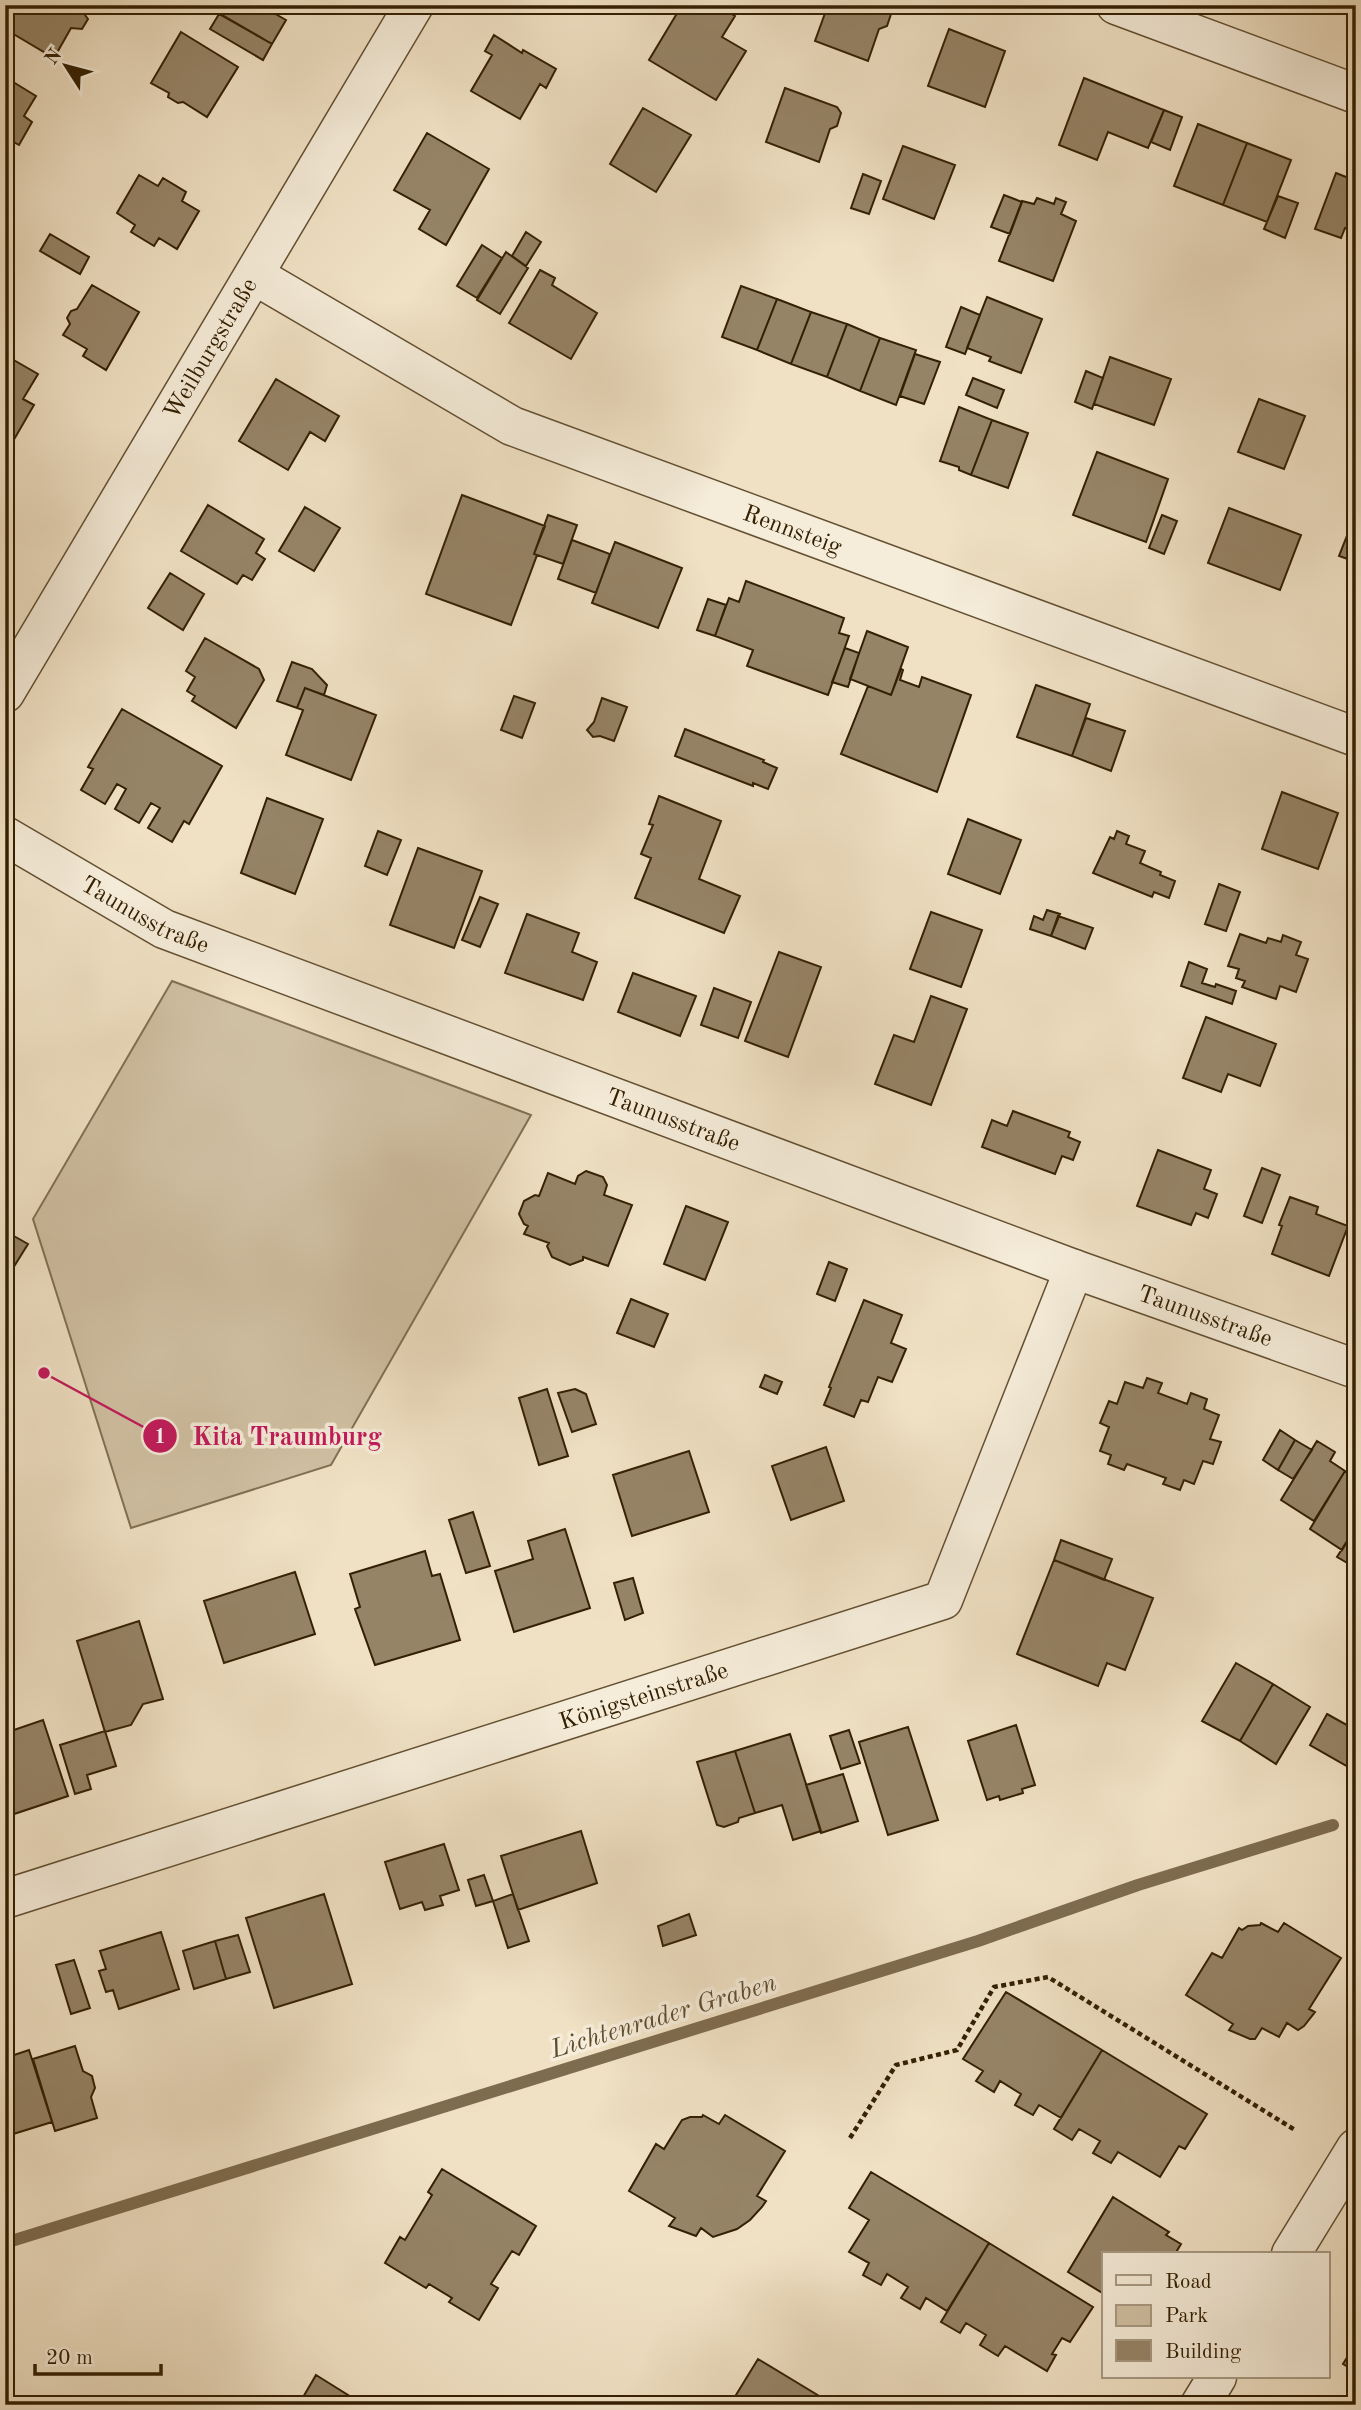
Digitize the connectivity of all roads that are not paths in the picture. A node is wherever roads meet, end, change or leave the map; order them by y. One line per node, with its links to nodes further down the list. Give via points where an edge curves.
1 (414, 5): 4 (street, Weilburgstraße)
2 (1116, 5): 3 (street)
3 (1356, 94)
4 (254, 275): 5 (street, Weilburgstraße); 6 (street, Rennsteig, via 512,426)
5 (5, 693)
6 (1356, 737)
7 (5, 836): 8 (street, Taunusstraße, via 164,929)
8 (1073, 1269): 9 (street, Taunusstraße); 10 (street, Königsteinstraße, via 943,1600)
9 (1356, 1369)
10 (5, 1899)
11 (1356, 2148): 12 (street)
12 (1292, 2252)
13 (1216, 2378): 14 (street)
14 (1200, 2405)

